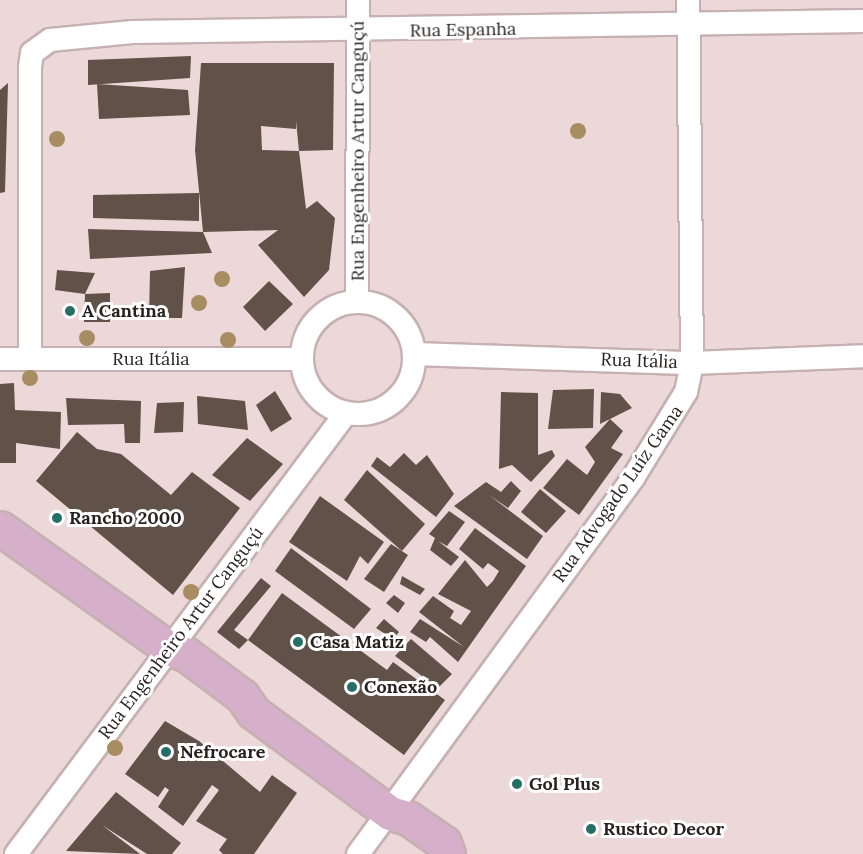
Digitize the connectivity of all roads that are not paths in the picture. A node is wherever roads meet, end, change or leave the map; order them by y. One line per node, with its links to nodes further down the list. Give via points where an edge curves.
1 (358, 0): 5 (street, Rua Engenheiro Artur Canguçú)
2 (688, 0): 4 (street, Rua Advogado Luíz Gama)
3 (863, 21): 4 (street, Rua Espanha)
4 (688, 25): 5 (street, Rua Espanha); 12 (street, Rua Advogado Luíz Gama)
5 (359, 32): 6 (street, Rua Engenheiro Artur Canguçú); 10 (street, Rua Espanha, via 64,36 40,45 30,67)
6 (357, 301): 7 (street, via 390,311 402,322); 11 (street, via 317,319)
7 (414, 354): 12 (street, Rua Itália); 13 (street, via 410,379 395,400 372,412)
8 (863, 356): 12 (street, Rua Itália)
9 (0, 358): 10 (street, Rua Itália)
10 (30, 358): 11 (street, Rua Itália)
11 (301, 359): 13 (street, via 315,394)
12 (692, 363): 16 (street, Rua Advogado Luíz Gama, via 686,392 667,430)
13 (346, 413): 15 (street, Rua Engenheiro Artur Canguçú)
14 (0, 528): 15 (main road)
15 (168, 648): 16 (main road, via 187,655 253,712); 17 (street, Rua Engenheiro Artur Canguçú)
16 (390, 813): 18 (street, Rua Advogado Luíz Gama); 19 (main road, via 398,828); 20 (main road, via 408,818 444,843)
17 (16, 854)
18 (358, 854)
19 (430, 854)
20 (448, 854)

